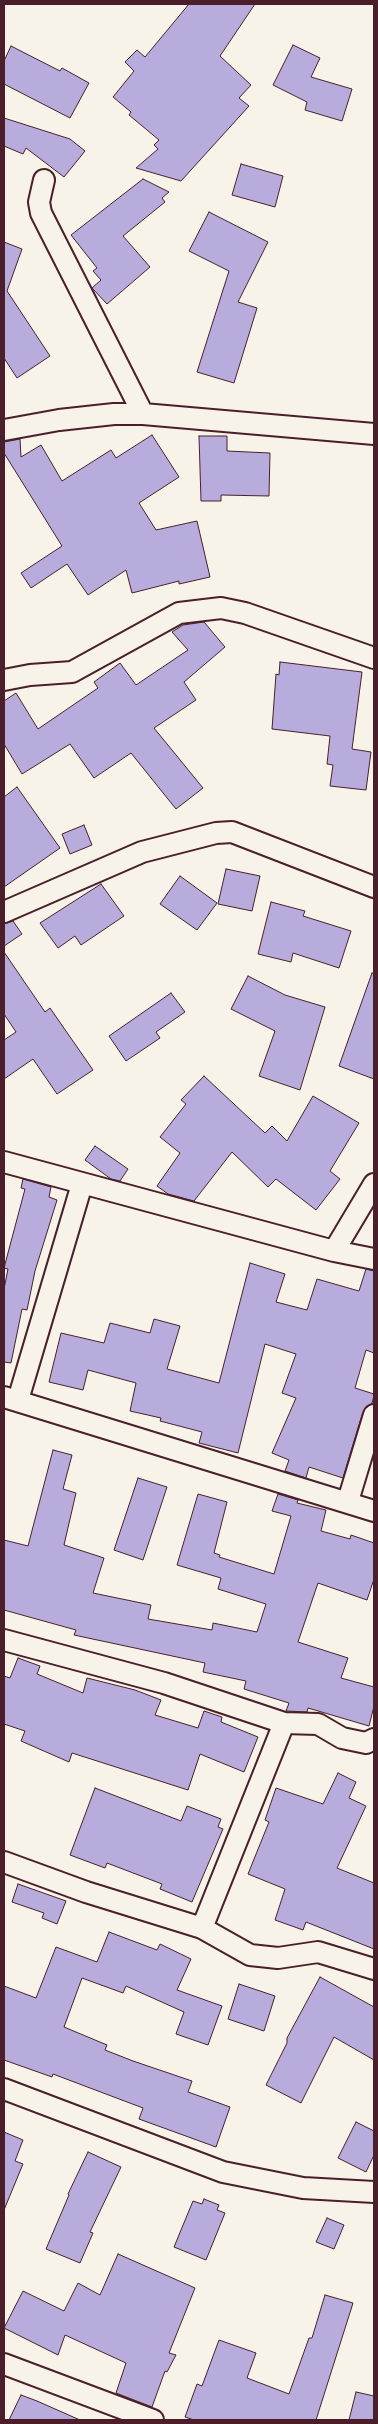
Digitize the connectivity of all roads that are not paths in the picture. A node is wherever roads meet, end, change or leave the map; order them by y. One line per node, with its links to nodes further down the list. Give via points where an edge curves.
1 (44, 180): 2 (street, via 39,202 41,213)
2 (143, 414): 3 (street, via 59,420); 4 (street)
3 (4, 430)
4 (374, 434)
5 (374, 658): 6 (street, via 245,613 221,608 179,613 72,672)
6 (4, 680)
7 (374, 887): 8 (street, via 232,832 216,833 142,852)
8 (4, 912)
9 (4, 1162): 10 (street)
10 (82, 1184): 12 (street); 14 (street)
11 (374, 1184): 12 (street)
12 (334, 1251): 13 (street)
13 (374, 1259)
14 (11, 1398): 16 (street)
15 (374, 1415): 16 (street)
16 (348, 1501): 17 (street)
17 (374, 1511)
18 (4, 1640): 19 (street, via 164,1683)
19 (284, 1723): 20 (street, via 318,1724 342,1738 366,1743); 22 (street)
20 (374, 1739)
21 (4, 1862): 22 (street, via 86,1892)
22 (202, 1928): 23 (street, via 250,1954 278,1958 318,1952)
23 (374, 1969)
24 (4, 2089): 25 (street, via 223,2172 302,2188)
25 (374, 2192)
26 (4, 2364): 27 (street)
27 (153, 2420)

